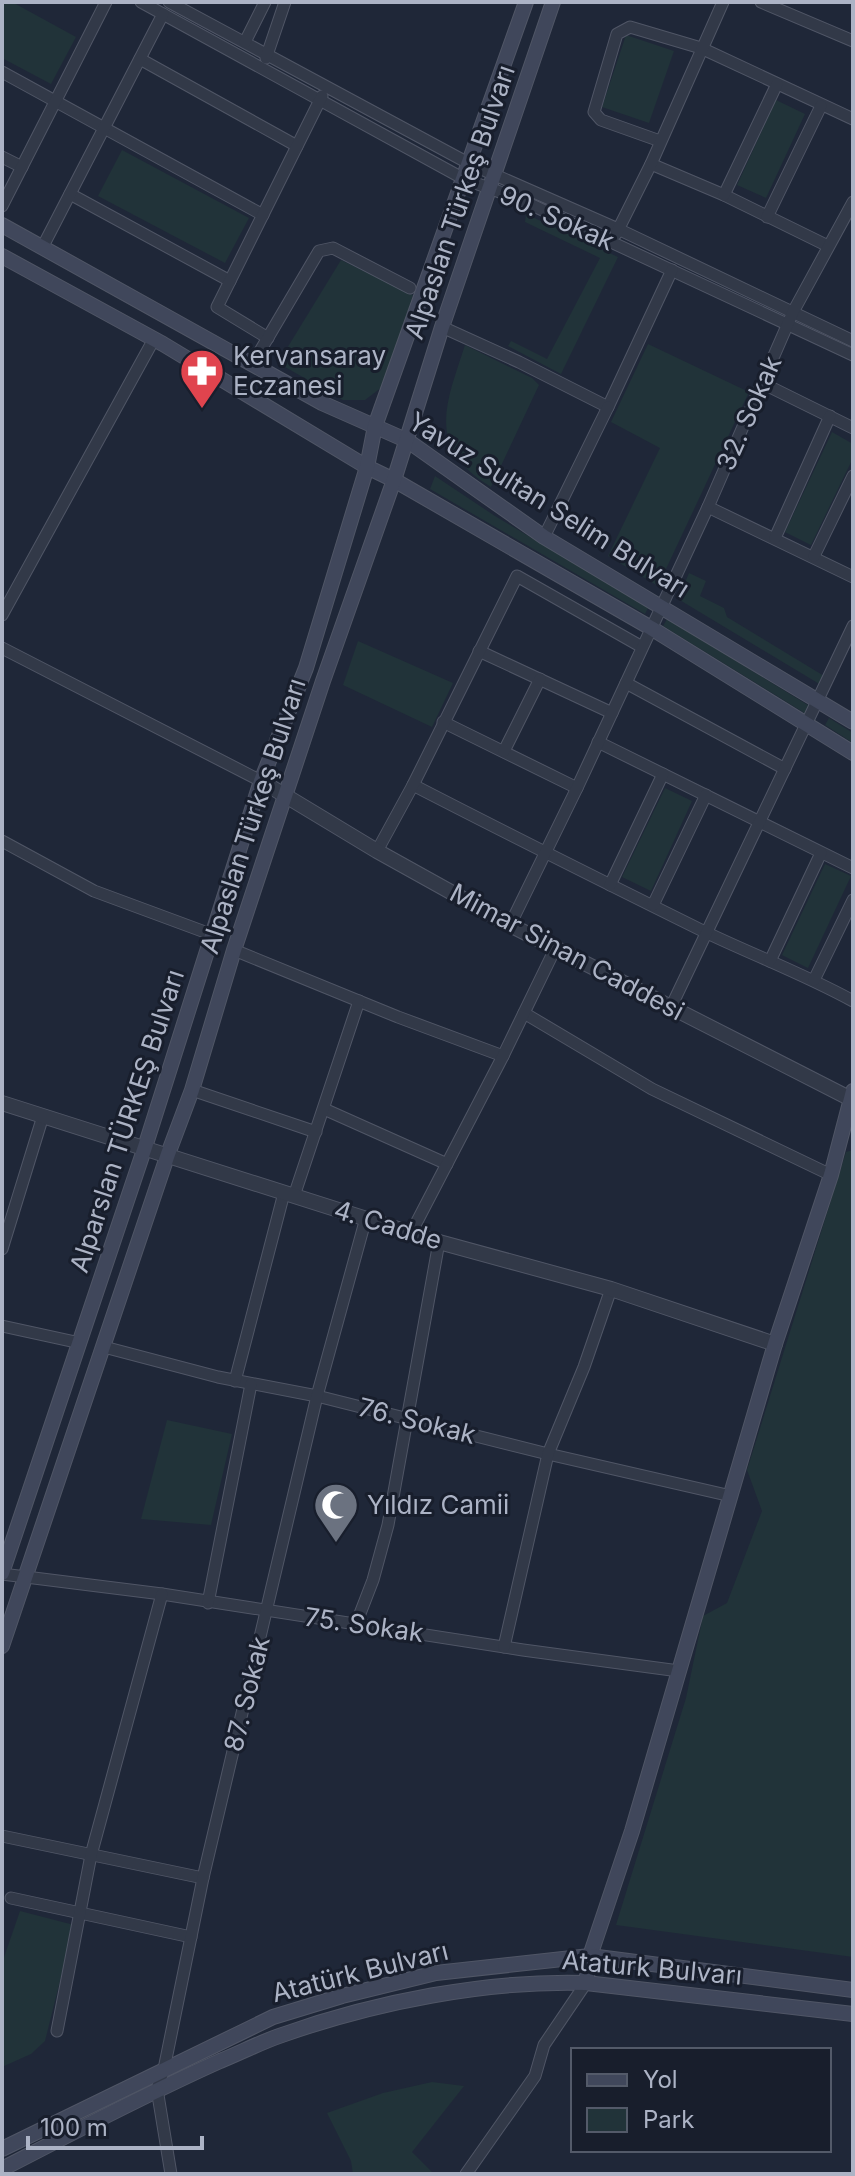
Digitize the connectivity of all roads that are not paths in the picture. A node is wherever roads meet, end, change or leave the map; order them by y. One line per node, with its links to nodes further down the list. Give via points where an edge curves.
1 (106, 2): 20 (street)
2 (141, 2): 10 (street, 90. Sokak)
3 (169, 2): 12 (street, 90. Sokak)
4 (265, 2): 12 (street)
5 (285, 2): 14 (street)
6 (526, 2): 28 (main road, Alparslan TÜRKEŞ Bulvarı)
7 (553, 2): 32 (main road, Alpaslan Türkeş Bulvarı)
8 (723, 2): 13 (street)
9 (761, 2): 11 (street)
10 (163, 14): 15 (street); 16 (street, 90. Sokak)
11 (853, 41)
12 (245, 42): 14 (street, 90. Sokak)
13 (701, 48): 18 (street); 25 (street); 25 (street, via 630,27 617,34 594,112 601,120)
14 (268, 53): 16 (street); 19 (street, 90. Sokak)
15 (140, 59): 24 (street); 26 (street)
16 (262, 69): 21 (street, 90. Sokak)
17 (2, 72): 20 (street)
18 (777, 84): 22 (street); 34 (street)
19 (328, 86): 21 (street); 28 (street, 90. Sokak)
20 (55, 101): 24 (street); 30 (street)
21 (320, 101): 26 (street); 31 (street, 90. Sokak)
22 (821, 106): 23 (street); 38 (street)
23 (853, 119)
24 (104, 127): 33 (street); 37 (street)
25 (660, 141): 29 (street)
26 (297, 146): 37 (street)
27 (2, 157): 30 (street)
28 (470, 164): 31 (main road, Alparslan TÜRKEŞ Bulvarı); 32 (street, 90. Sokak)
29 (651, 164): 34 (street); 40 (street)
30 (22, 167): 36 (street)
31 (464, 179): 32 (street, 90. Sokak); 58 (main road, Alparslan TÜRKEŞ Bulvarı)
32 (492, 182): 40 (street, 90. Sokak); 41 (street, 90. Sokak); 49 (main road, Alpaslan Türkeş Bulvarı)
33 (70, 194): 43 (street); 46 (street)
34 (724, 195): 38 (street)
35 (853, 202): 42 (street, 32. Sokak)
36 (2, 206)
37 (263, 215): 46 (street)
38 (767, 217): 42 (street)
39 (2, 225): 43 (main road, Yavuz Sultan Selim Bulvarı)
40 (618, 229): 41 (street); 48 (street, 90. Sokak)
41 (612, 242): 45 (street, 90. Sokak)
42 (828, 246): 48 (street, 32. Sokak)
43 (42, 248): 54 (main road, Yavuz Sultan Selim Bulvarı)
44 (2, 256): 51 (main road, Yavuz Sultan Selim Bulvarı)
45 (672, 270): 48 (street, 90. Sokak); 56 (street)
46 (230, 281): 50 (street, via 217,307)
47 (410, 288): 50 (street, via 333,248 319,251)
48 (790, 318): 52 (street, 90. Sokak); 53 (street, 90. Sokak); 55 (street, 32. Sokak)
49 (442, 327): 56 (street); 60 (main road, Alpaslan Türkeş Bulvarı)
50 (268, 338): 54 (street)
51 (154, 339): 61 (main road, Yavuz Sultan Selim Bulvarı); 70 (street)
52 (853, 341)
53 (853, 355)
54 (253, 363): 58 (main road, Yavuz Sultan Selim Bulvarı)
55 (762, 383): 57 (street); 64 (street, 32. Sokak)
56 (608, 407): 65 (street)
57 (830, 416): 59 (street); 66 (street)
58 (375, 426): 60 (main road, Yavuz Sultan Selim Bulvarı); 61 (main road, Alparslan TÜRKEŞ Bulvarı)
59 (853, 428)
60 (408, 441): 63 (main road, Alpaslan Türkeş Bulvarı); 65 (main road, Yavuz Sultan Selim Bulvarı)
61 (367, 467): 63 (main road, Yavuz Sultan Selim Bulvarı); 89 (main road, Alparslan TÜRKEŞ Bulvarı, via 306,668)
62 (853, 476): 67 (street)
63 (394, 480): 72 (main road, Yavuz Sultan Selim Bulvarı); 93 (main road, Alpaslan Türkeş Bulvarı)
64 (708, 507): 66 (street); 69 (street, 32. Sokak)
65 (544, 537): 69 (main road, Yavuz Sultan Selim Bulvarı)
66 (775, 538): 67 (street)
67 (814, 556): 68 (street)
68 (853, 577)
69 (661, 606): 72 (street, 32. Sokak); 79 (main road, Yavuz Sultan Selim Bulvarı)
70 (2, 615)
71 (853, 626): 75 (street)
72 (651, 628): 73 (street, 32. Sokak); 83 (main road, Yavuz Sultan Selim Bulvarı)
73 (642, 647): 76 (street, via 517,576); 78 (street, 32. Sokak)
74 (2, 648): 89 (street)
75 (848, 650): 79 (street)
76 (479, 651): 77 (street); 81 (street)
77 (540, 679): 80 (street); 85 (street)
78 (626, 683): 80 (street, 32. Sokak); 87 (street)
79 (817, 700): 82 (main road, Yavuz Sultan Selim Bulvarı); 83 (street)
80 (612, 713): 84 (street, 32. Sokak)
81 (443, 722): 85 (street); 90 (street)
82 (853, 722)
83 (804, 724): 86 (main road, Yavuz Sultan Selim Bulvarı); 87 (street)
84 (598, 742): 88 (street); 91 (street, 32. Sokak)
85 (504, 751): 91 (street)
86 (853, 753)
87 (785, 769): 94 (street)
88 (663, 774): 92 (street); 100 (street)
89 (261, 781): 93 (street, Mimar Sinan Caddesi); 105 (main road, Alparslan TÜRKEŞ Bulvarı)
90 (413, 785): 96 (street); 97 (street)
91 (577, 788): 97 (street, 32. Sokak)
92 (706, 795): 94 (street); 102 (street)
93 (285, 797): 96 (street, Mimar Sinan Caddesi); 107 (main road, Alpaslan Türkeş Bulvarı)
94 (761, 821): 98 (street); 104 (street)
95 (2, 842): 105 (street, via 94,891)
96 (377, 851): 103 (street, Mimar Sinan Caddesi)
97 (545, 853): 100 (street); 103 (street, 32. Sokak)
98 (821, 853): 99 (street); 108 (street)
99 (853, 868)
100 (610, 885): 102 (street)
101 (853, 900): 109 (street)
102 (653, 905): 104 (street)
103 (510, 925): 106 (street, Mimar Sinan Caddesi)
104 (706, 932): 108 (street); 112 (street)
105 (213, 935): 121 (main road, Alparslan TÜRKEŞ Bulvarı)
106 (555, 949): 112 (street, Mimar Sinan Caddesi); 113 (street)
107 (234, 950): 110 (street); 115 (main road, Alpaslan Türkeş Bulvarı)
108 (770, 961): 109 (street)
109 (814, 980): 111 (street)
110 (359, 1001): 114 (street); 118 (street)
111 (853, 1001)
112 (671, 1007): 116 (street, Mimar Sinan Caddesi)
113 (524, 1013): 114 (street); 124 (street, via 652,1089)
114 (503, 1056): 123 (street)
115 (192, 1090): 120 (street); 122 (main road, Alpaslan Türkeş Bulvarı)
116 (852, 1096): 124 (main road)
117 (2, 1103): 119 (street, 4. Cadde)
118 (324, 1109): 120 (street); 123 (street)
119 (43, 1116): 121 (street, 4. Cadde); 129 (street)
120 (316, 1132): 125 (street)
121 (145, 1147): 122 (street, 4. Cadde); 132 (main road, Alparslan TÜRKEŞ Bulvarı)
122 (168, 1154): 125 (street, 4. Cadde); 134 (main road, Alpaslan Türkeş Bulvarı)
123 (447, 1164): 127 (street)
124 (831, 1175): 133 (main road)
125 (289, 1194): 126 (street, 4. Cadde); 135 (street)
126 (366, 1218): 127 (street, 4. Cadde); 137 (street, 87. Sokak)
127 (411, 1233): 128 (street, 4. Cadde)
128 (439, 1242): 130 (street, 4. Cadde); 138 (street)
129 (2, 1249)
130 (611, 1289): 133 (street, 4. Cadde); 139 (street)
131 (2, 1326): 132 (street)
132 (80, 1343): 141 (main road, Alparslan TÜRKEŞ Bulvarı)
133 (775, 1344): 140 (main road)
134 (104, 1347): 135 (street, 76. Sokak); 142 (main road, Alpaslan Türkeş Bulvarı)
135 (235, 1381): 136 (street, 76. Sokak)
136 (251, 1384): 137 (street, 76. Sokak); 144 (street)
137 (317, 1396): 138 (street, 76. Sokak); 145 (street, 87. Sokak)
138 (405, 1418): 139 (street, 76. Sokak); 146 (street, via 384,1539)
139 (548, 1454): 140 (street, 76. Sokak); 148 (street)
140 (731, 1496): 149 (main road)
141 (2, 1573): 142 (street, 75. Sokak)
142 (26, 1575): 143 (street, 75. Sokak); 147 (main road, Alpaslan Türkeş Bulvarı)
143 (162, 1594): 144 (street, 75. Sokak); 151 (street)
144 (208, 1603): 145 (street, 75. Sokak)
145 (267, 1611): 146 (street, 75. Sokak); 152 (street, 87. Sokak)
146 (356, 1624): 148 (street, 75. Sokak)
147 (2, 1646)
148 (504, 1647): 149 (street, 75. Sokak)
149 (679, 1671): 156 (main road)
150 (2, 1836): 151 (street)
151 (91, 1855): 152 (street); 154 (street)
152 (203, 1878): 155 (street, 87. Sokak)
153 (11, 1898): 154 (street)
154 (79, 1913): 155 (street); 160 (street)
155 (191, 1937): 161 (street, 87. Sokak)
156 (590, 1956): 157 (main road); 158 (main road, Atatürk Bulvarı); 161 (main road, Atatürk Bulvarı, via 436,1973 342,1996 273,2017)
157 (586, 1983): 159 (main road, Ataturk Bulvarı); 162 (main road, Ataturk Bulvarı, via 443,1994 350,2014 280,2035); 166 (street, via 544,2045 535,2076)
158 (853, 1990)
159 (853, 2014)
160 (57, 2031)
161 (164, 2069): 162 (street, 87. Sokak); 163 (main road, Atatürk Bulvarı)
162 (157, 2089): 164 (main road, Ataturk Bulvarı); 165 (street, 87. Sokak)
163 (2, 2149)
164 (2, 2169)
165 (171, 2174)
166 (466, 2174)

